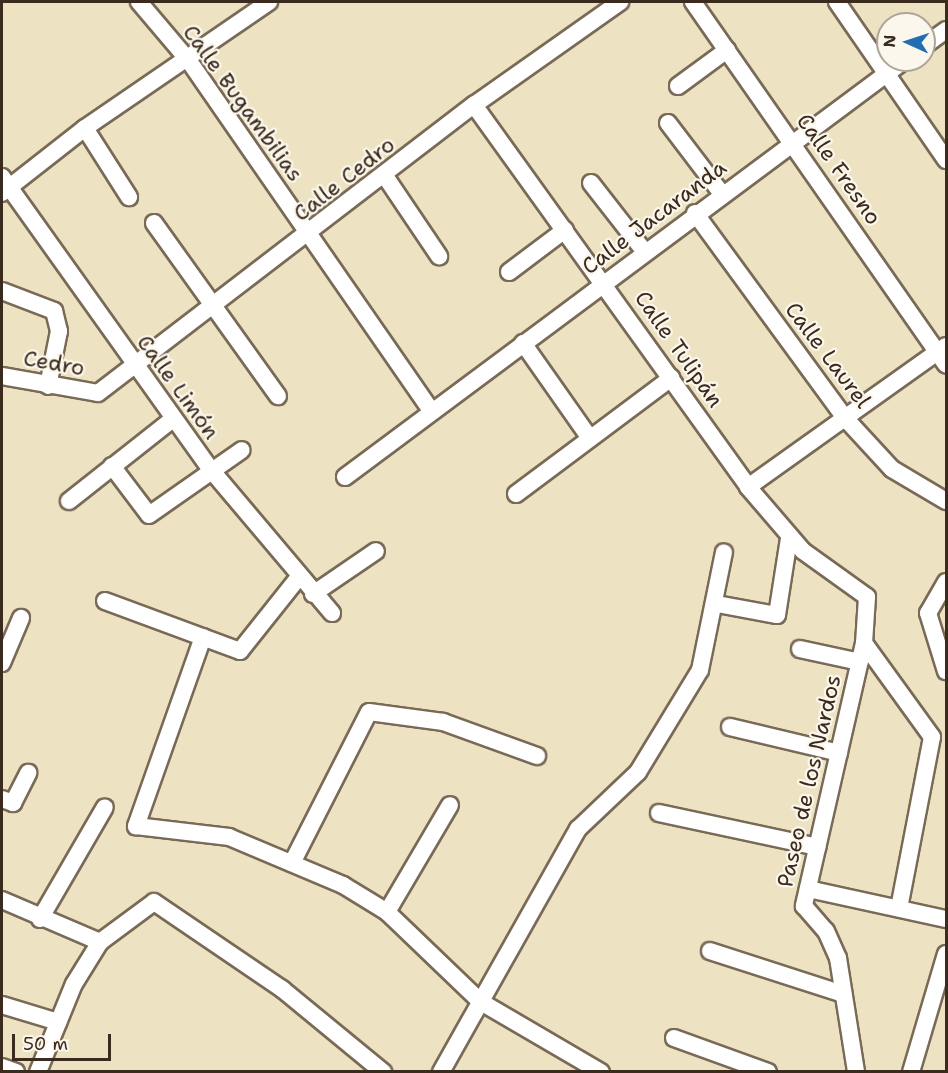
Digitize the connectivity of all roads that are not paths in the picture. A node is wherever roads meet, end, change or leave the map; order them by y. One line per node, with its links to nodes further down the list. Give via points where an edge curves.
1 (269, 2): 7 (street)
2 (620, 2): 11 (street, Calle Cedro)
3 (693, 2): 6 (street, Calle Fresno)
4 (837, 2): 9 (street)
5 (147, 4): 7 (street, Calle Bugambilias)
6 (727, 50): 10 (street); 14 (street, Calle Fresno)
7 (189, 61): 13 (street); 24 (street, Calle Bugambilias)
8 (889, 72): 9 (street, Calle Jacaranda)
9 (886, 74): 14 (street, Calle Jacaranda); 15 (street)
10 (678, 86)
11 (474, 105): 16 (street, Calle Cedro); 23 (street, Calle Tulipán)
12 (668, 123): 19 (street)
13 (85, 128): 18 (street); 20 (street)
14 (792, 141): 19 (street, Calle Jacaranda); 32 (street, Calle Fresno)
15 (946, 160)
16 (385, 176): 24 (street, Calle Cedro); 26 (street)
17 (591, 183): 25 (street)
18 (4, 186): 33 (street, Calle Limón)
19 (722, 194): 21 (street, Calle Jacaranda)
20 (129, 197)
21 (695, 213): 25 (street, Calle Jacaranda); 40 (street, Calle Laurel)
22 (154, 223): 30 (street)
23 (565, 230): 27 (street); 28 (street, Calle Tulipán)
24 (309, 236): 30 (street, Calle Cedro); 39 (street, Calle Bugambilias)
25 (645, 252): 28 (street, Calle Jacaranda)
26 (439, 256)
27 (509, 272)
28 (605, 282): 31 (street, Calle Jacaranda); 35 (street, Calle Tulipán)
29 (2, 291): 36 (street, via 54,311 59,331)
30 (213, 309): 33 (street, Calle Cedro); 38 (street)
31 (523, 343): 39 (street, Calle Jacaranda); 42 (street)
32 (944, 354): 40 (street)
33 (135, 367): 37 (street, Calle Cedro); 41 (street, Calle Limón)
34 (2, 376): 36 (street, Cedro)
35 (671, 378): 42 (street); 47 (street, Calle Tulipán)
36 (48, 387): 37 (street, Cedro)
37 (98, 393)
38 (278, 396)
39 (430, 410): 46 (street, Calle Jacaranda)
40 (845, 418): 47 (street); 50 (street, Calle Laurel, via 892,469)
41 (173, 419): 44 (street); 45 (street, Calle Limón)
42 (589, 437): 48 (street)
43 (242, 450): 45 (street)
44 (112, 466): 45 (street, via 149,515); 49 (street)
45 (212, 471): 54 (street, Calle Limón)
46 (345, 477)
47 (748, 487): 51 (street, Calle Tulipán)
48 (516, 494)
49 (69, 501)
50 (946, 501)
51 (789, 538): 57 (street, Calle Tulipán); 59 (street, via 777,615)
52 (376, 551): 56 (street)
53 (724, 552): 59 (street)
54 (298, 578): 56 (street, Calle Limón); 62 (street, via 240,651)
55 (946, 582): 67 (street, via 928,613)
56 (313, 594): 60 (street, Calle Limón)
57 (867, 597): 63 (street, Paseo de los Nardos)
58 (105, 601): 62 (street)
59 (717, 604): 88 (street, via 700,670 644,762 578,829)
60 (332, 613)
61 (21, 618): 66 (street)
62 (203, 637): 77 (street, via 136,826 229,837)
63 (864, 643): 65 (street, Paseo de los Nardos); 80 (street, via 932,737)
64 (800, 649): 65 (street)
65 (860, 662): 69 (street, Paseo de los Nardos)
66 (2, 663)
67 (946, 671)
68 (730, 727): 69 (street)
69 (839, 753): 76 (street, Paseo de los Nardos)
70 (537, 756): 77 (street, via 443,723 369,712)
71 (28, 772): 72 (street, via 13,803)
72 (2, 799)
73 (450, 805): 81 (street)
74 (105, 807): 82 (street)
75 (659, 813): 76 (street)
76 (817, 846): 78 (street, Paseo de los Nardos)
77 (292, 863): 81 (street)
78 (808, 889): 80 (street); 87 (street, Paseo de los Nardos, via 804,906 826,932 838,958)
79 (2, 900): 82 (street)
80 (899, 909): 83 (street)
81 (387, 912): 88 (street)
82 (40, 919): 84 (street)
83 (946, 919)
84 (100, 942): 90 (street); 95 (street, via 154,902 282,989)
85 (710, 951): 87 (street)
86 (946, 961): 100 (street)
87 (843, 994): 99 (street, Paseo de los Nardos)
88 (481, 1002): 96 (street); 97 (street)
89 (2, 1005): 90 (street)
90 (58, 1022): 94 (street)
91 (674, 1038): 98 (street)
92 (2, 1067): 93 (street)
93 (16, 1071)
94 (38, 1071)
95 (383, 1071)
96 (441, 1071)
97 (601, 1071)
98 (768, 1071)
99 (856, 1071)
100 (911, 1071)

